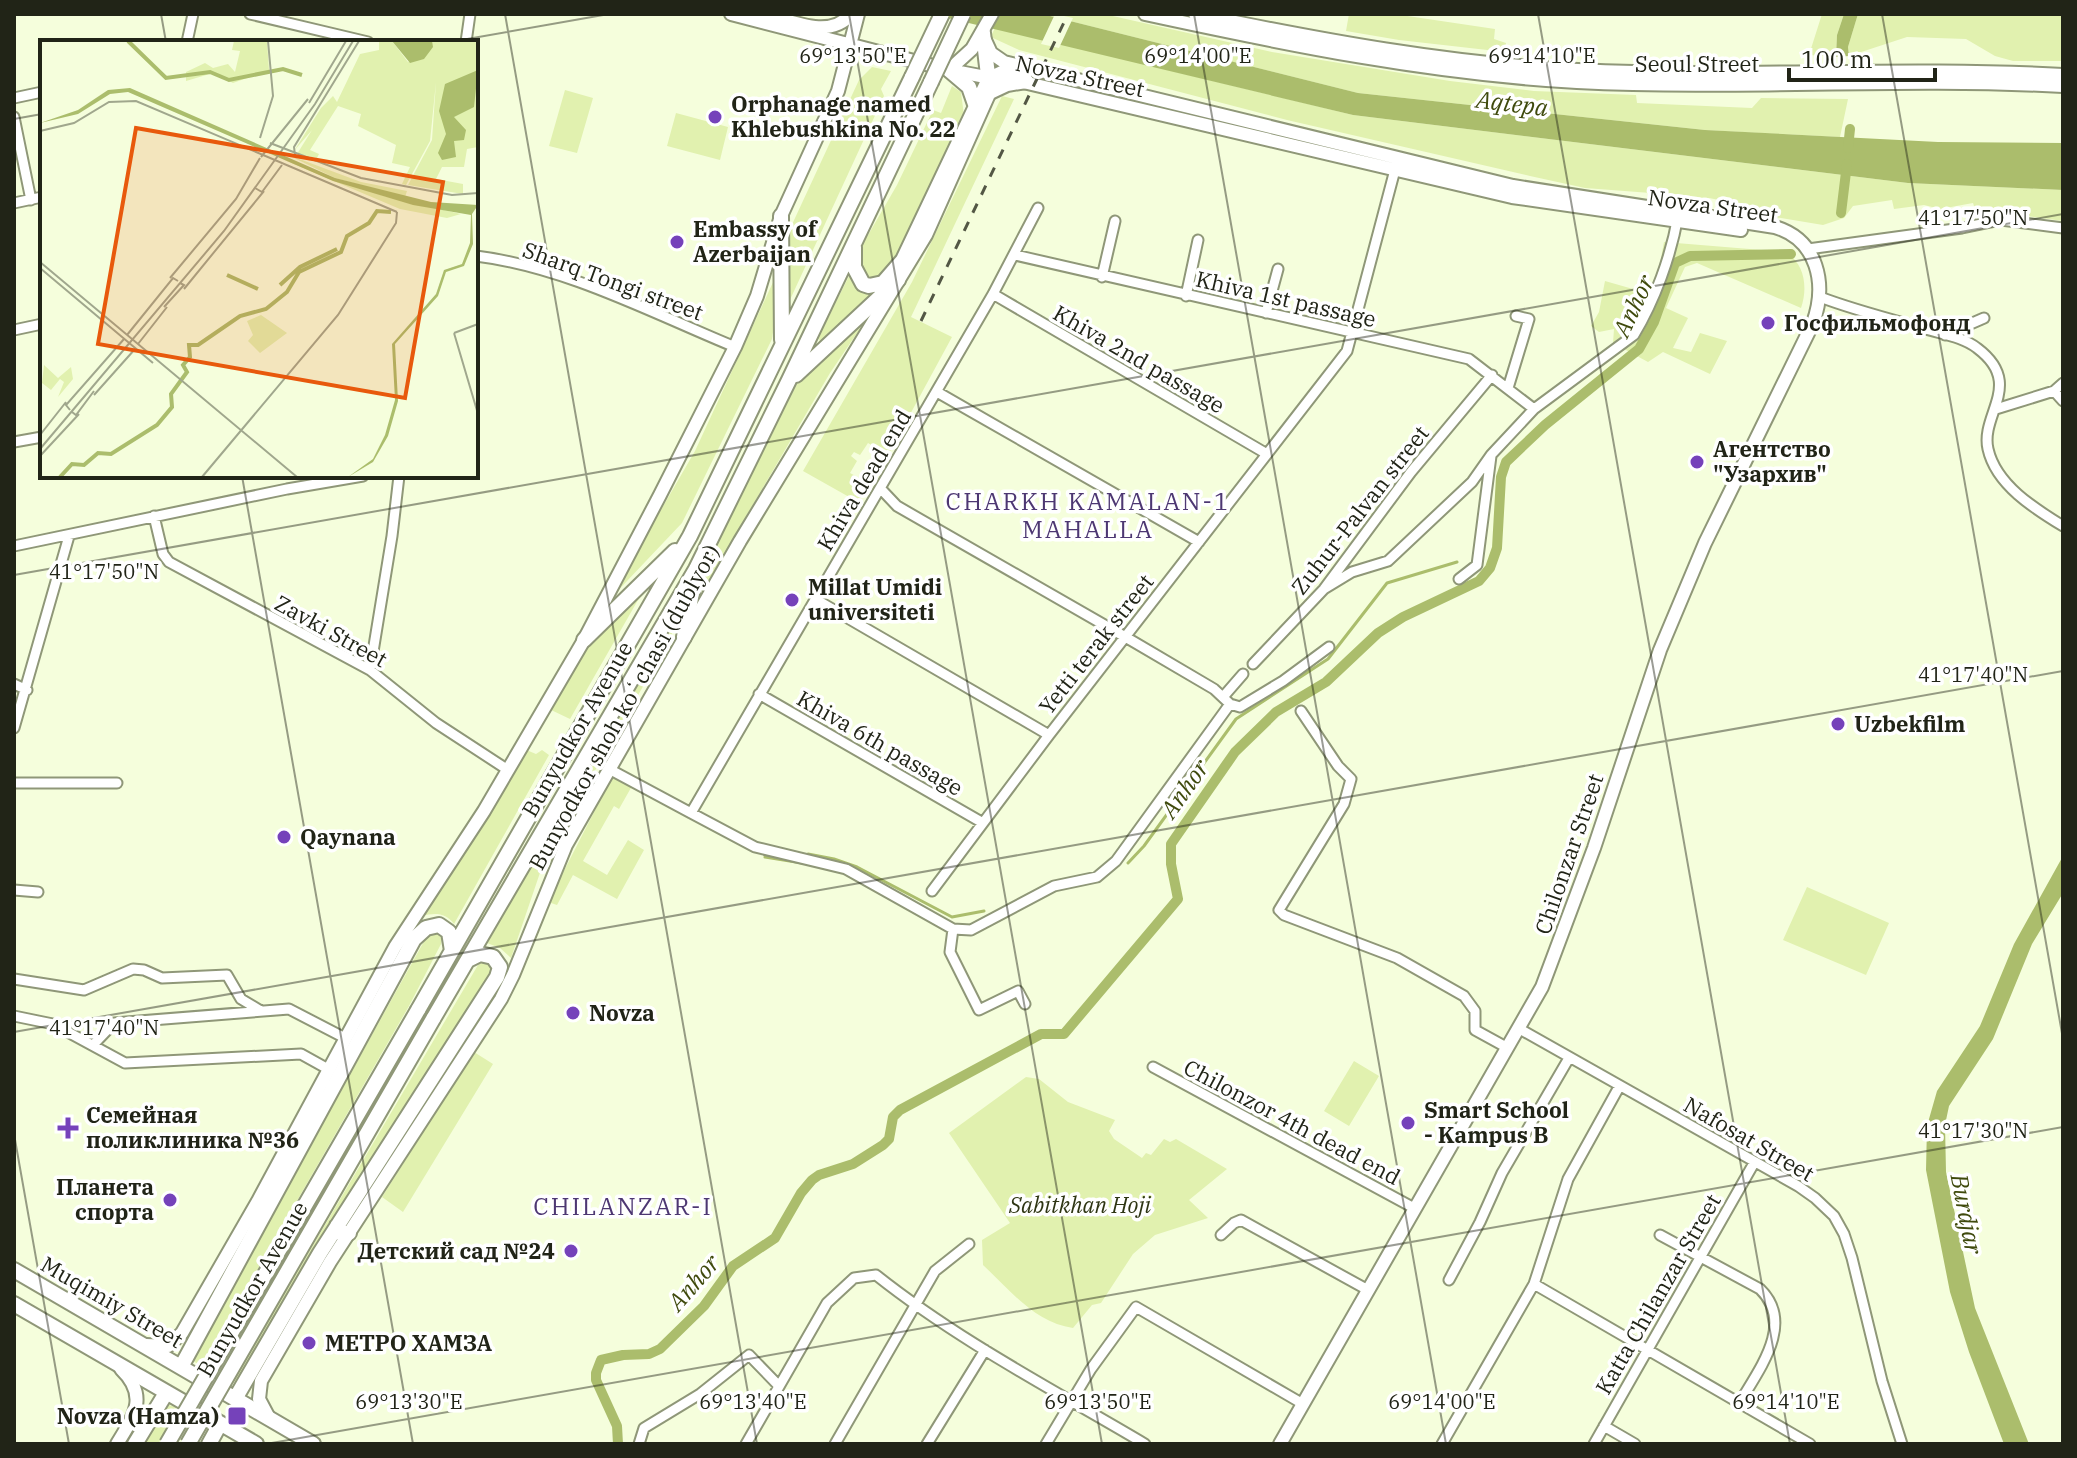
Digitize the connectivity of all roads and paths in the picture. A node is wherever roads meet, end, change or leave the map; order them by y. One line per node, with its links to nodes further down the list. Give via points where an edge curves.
1 (193, 14): 13 (street)
2 (250, 14): 14 (street)
3 (470, 14): 15 (street)
4 (731, 14): 16 (main road)
5 (765, 14): 11 (main road, via 827,28)
6 (942, 14): 58 (main road, Bunyudkor Avenue, bridge)
7 (963, 14): 41 (main road, Bunyudkor Avenue, bridge)
8 (992, 14): 12 (main road)
9 (1145, 14): 23 (main road, Seoul Street, via 1348,56 1488,74 1633,84)
10 (1195, 14): 23 (main road, Seoul Street, via 1365,47 1524,67)
11 (855, 16): 17 (main road); 18 (main road)
12 (983, 33): 20 (main road); 21 (main road, Novza Street, via 994,55); 25 (main road)
13 (187, 40)
14 (360, 40)
15 (466, 40)
16 (836, 41): 17 (main road); 19 (main road)
17 (850, 45): 18 (main road); 19 (main road)
18 (871, 50): 20 (main road)
19 (846, 63): 36 (main road)
20 (949, 70): 25 (main road, Novza Street); 29 (main road, via 969,87)
21 (1026, 74): 25 (main road, via 1006,71); 31 (main road, Novza Street)
22 (2063, 75): 24 (main road, Seoul Street, via 1986,71)
23 (1837, 77): 24 (main road, Seoul Street)
24 (1854, 77): 26 (main road, Seoul Street)
25 (990, 85): 29 (main road); 46 (main road, Bunyodkor shoh koʻchasi (dublyor))
26 (2063, 86)
27 (40, 92): 28 (street)
28 (14, 98)
29 (976, 107): 41 (main road, via 894,274 879,285 863,284 854,267)
30 (14, 117): 33 (street)
31 (1397, 164): 37 (main road, Novza Street); 56 (street, Yetti terak street)
32 (40, 198): 33 (street)
33 (31, 200): 34 (street)
34 (14, 203)
35 (1038, 208): 43 (street, Khiva dead end)
36 (781, 216): 58 (main road); 59 (main road, via 763,282)
37 (1678, 217): 42 (main road, Novza Street, via 1775,227 1793,234); 67 (street, via 1674,240 1634,335)
38 (1115, 221): 47 (street)
39 (2063, 228): 42 (street, via 2001,220)
40 (1198, 240): 49 (street)
41 (854, 241): 61 (main road, Bunyudkor Avenue)
42 (1808, 249): 50 (main road)
43 (1015, 255): 47 (street, Khiva 1st passage); 48 (street, Khiva dead end)
44 (478, 256): 59 (street, Sharq Tongi street, via 572,280)
45 (1278, 269): 51 (street)
46 (904, 274): 61 (main road); 86 (main road, Bunyodkor shoh koʻchasi (dublyor))
47 (1102, 277): 49 (street, Khiva 1st passage)
48 (993, 294): 65 (street, Khiva dead end); 71 (street, Khiva 2nd passage)
49 (1186, 296): 51 (street, Khiva 1st passage)
50 (1820, 297): 57 (street); 116 (main road, Chilonzar Street, via 1813,323 1693,569 1645,692 1569,919 1542,987)
51 (1266, 313): 56 (street, Khiva 1st passage)
52 (1516, 316): 63 (street, via 1529,319)
53 (1984, 318): 57 (street)
54 (40, 324): 55 (street)
55 (14, 330)
56 (1354, 333): 60 (street, Khiva 1st passage, via 1469,359); 71 (street, Yetti terak street, via 1347,351)
57 (1945, 335): 68 (street, via 1972,345 1988,360 2000,382)
58 (782, 345): 79 (main road, Bunyudkor Avenue)
59 (735, 347): 88 (main road)
60 (1492, 375): 63 (street, Khiva 1st passage); 84 (street, Zuhur-Palvan street)
61 (789, 380): 82 (main road, Bunyudkor Avenue)
62 (2063, 383): 64 (street)
63 (1508, 388): 67 (street, Khiva 1st passage)
64 (2054, 391): 66 (street); 68 (street)
65 (937, 392): 75 (street, Khiva dead end); 80 (street)
66 (2063, 401)
67 (1534, 409): 72 (street)
68 (1996, 409): 77 (street, via 1987,439 1992,458 2017,494)
69 (40, 437): 70 (street)
70 (14, 442)
71 (1267, 454): 80 (street, Yetti terak street)
72 (1491, 455): 83 (street, via 1477,565); 84 (street, via 1472,482 1388,561 1352,572)
73 (353, 478): 76 (street)
74 (399, 478): 91 (street)
75 (880, 488): 85 (street, Khiva dead end); 87 (street, via 897,506)
76 (154, 516): 78 (street); 91 (street, Zavki Street, via 169,562)
77 (2063, 526)
78 (69, 536): 81 (street); 94 (street)
79 (690, 536): 88 (main road); 110 (main road, Bunyudkor Avenue)
80 (1199, 542): 87 (street, Yetti terak street)
81 (14, 546)
82 (696, 569): 86 (main road); 111 (main road, Bunyudkor Avenue)
83 (1459, 579)
84 (1324, 589): 90 (street, Zuhur-Palvan street)
85 (815, 599): 95 (street, Khiva dead end); 99 (street)
86 (684, 637): 100 (main road, Bunyodkor shoh koʻchasi (dublyor))
87 (1126, 637): 96 (street); 99 (street, Yetti terak street)
88 (584, 640): 101 (main road)
89 (1329, 647): 96 (street, via 1284,683 1240,707)
90 (1253, 664)
91 (370, 670): 101 (street, Zavki Street, via 436,723)
92 (1243, 674): 96 (street)
93 (14, 684): 94 (street)
94 (27, 690): 98 (street)
95 (759, 694): 104 (street, Khiva dead end); 105 (street, Khiva 6th passage)
96 (1226, 700): 109 (street, via 1104,872 1054,886 971,930)
97 (1301, 711): 119 (street, via 1351,779 1344,804 1279,910 1397,958 1464,996 1475,1011 1475,1030)
98 (14, 728)
99 (1049, 735): 105 (street, Yetti terak street)
100 (609, 769): 104 (street); 126 (main road, Bunyodkor shoh koʻchasi (dublyor), via 566,845 501,999)
101 (508, 770): 117 (main road, via 410,922)
102 (14, 783): 103 (street)
103 (117, 783)
104 (691, 813): 109 (street, via 755,847 832,863 860,875)
105 (983, 823): 107 (street, Yetti terak street)
106 (14, 890): 108 (street)
107 (932, 891)
108 (38, 892)
109 (953, 929): 113 (street, via 950,952 979,1010 1018,991)
110 (452, 951): 141 (main road, via 449,932 439,925 414,939); 153 (main road, Bunyudkor Avenue, bridge)
111 (468, 960): 126 (main road, via 480,954 493,957 500,972); 154 (main road, Bunyudkor Avenue, bridge)
112 (14, 979): 114 (street, via 84,990 133,969 162,978 227,975 241,999)
113 (1025, 1004)
114 (261, 1011): 117 (street, via 289,1009); 118 (street, via 114,1023)
115 (14, 1016): 118 (street, via 53,1024)
116 (1518, 1028): 119 (main road, Chilonzar Street); 120 (street, Nafosat Street)
117 (345, 1038): 122 (main road)
118 (93, 1045): 122 (street, via 125,1063 301,1054)
119 (1506, 1047): 125 (main road, Chilonzar Street)
120 (1569, 1058): 123 (street, Nafosat Street); 132 (street, via 1502,1173)
121 (1153, 1067): 125 (street, Chilonzor 4th dead end)
122 (328, 1069): 137 (main road, via 180,1336 164,1347)
123 (1619, 1087): 124 (street, Nafosat Street); 133 (street, via 1568,1179)
124 (1754, 1163): 130 (street, Katta Chilanzar Street); 169 (street, Nafosat Street, via 1815,1198 1844,1234)
125 (1414, 1208): 134 (main road, Chilonzar Street)
126 (343, 1230): 144 (main road); 148 (main road, Bunyodkor shoh koʻchasi (dublyor), via 261,1381 260,1402)
127 (1221, 1235): 134 (street, via 1241,1220)
128 (1660, 1235): 130 (street)
129 (969, 1244): 136 (street, via 935,1271)
130 (1701, 1257): 138 (street, Katta Chilanzar Street); 146 (street, via 1760,1289 1776,1311 1767,1353)
131 (14, 1270): 137 (main road, Muqimiy Street)
132 (1449, 1280)
133 (1534, 1284): 138 (street); 165 (street)
134 (1368, 1290): 147 (main road, Chilonzar Street)
135 (14, 1304): 140 (main road)
136 (915, 1306): 139 (street); 142 (street, via 876,1275 854,1278 827,1303); 160 (street)
137 (137, 1341): 141 (main road, Muqimiy Street)
138 (1648, 1349): 146 (street); 150 (street, Katta Chilanzar Street)
139 (985, 1350): 145 (street); 161 (street)
140 (112, 1362): 143 (main road); 151 (main road, via 128,1376 137,1398 131,1422)
141 (181, 1367): 144 (main road, Muqimiy Street)
142 (779, 1386): 158 (street, via 745,1356 700,1394 644,1428); 159 (street)
143 (166, 1393): 149 (main road); 152 (main road)
144 (235, 1399): 148 (main road, Muqimiy Street)
145 (1072, 1401): 147 (street, via 1136,1307); 162 (street); 163 (street)
146 (1740, 1402): 168 (street)
147 (1303, 1404): 164 (main road, Chilonzar Street)
148 (274, 1421): 157 (main road, Muqimiy Street)
149 (220, 1424): 155 (main road); 156 (main road)
150 (1604, 1426): 166 (street, Katta Chilanzar Street); 167 (street)
151 (117, 1444)
152 (135, 1444)
153 (167, 1444)
154 (188, 1444)
155 (209, 1444)
156 (256, 1444)
157 (313, 1444)
158 (639, 1444)
159 (746, 1444)
160 (835, 1444)
161 (927, 1444)
162 (1046, 1444)
163 (1145, 1444)
164 (1280, 1444)
165 (1442, 1444)
166 (1594, 1444)
167 (1635, 1444)
168 (1810, 1444)
169 (1902, 1444)

